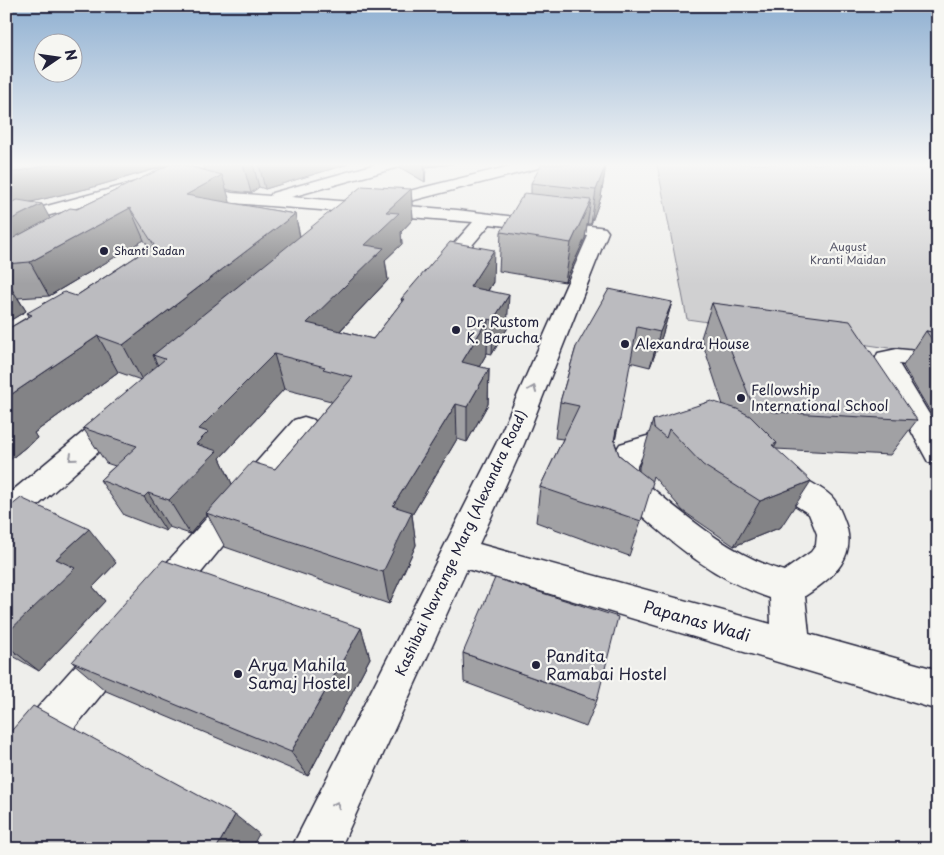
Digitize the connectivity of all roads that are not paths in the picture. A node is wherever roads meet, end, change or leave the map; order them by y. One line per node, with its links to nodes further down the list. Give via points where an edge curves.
1 (84, 204): 7 (street)
2 (117, 204): 9 (street)
3 (296, 204): 5 (street)
4 (380, 204): 5 (street)
5 (360, 209): 6 (street); 8 (street)
6 (485, 219): 10 (street); 18 (street, Kashibai Navrange Marg (Alexandra Road), one-way to 6, via 510,444 599,232)
7 (6, 222)
8 (338, 228)
9 (6, 233)
10 (426, 286)
11 (938, 361): 15 (street, via 897,356 887,358 886,362)
12 (134, 404): 17 (street, one-way to 17)
13 (304, 427): 22 (street)
14 (710, 440): 19 (street, via 686,434 630,451 622,466 622,481 701,547 756,578)
15 (938, 454)
16 (750, 462): 19 (street, via 822,506 832,527 829,557 816,571)
17 (6, 515)
18 (457, 552): 20 (street, Papanas Wadi); 23 (street, Kashibai Navrange Marg (Alexandra Road), one-way to 18)
19 (787, 588): 20 (street)
20 (791, 648): 21 (street, Papanas Wadi)
21 (938, 690)
22 (6, 776)
23 (314, 849)

